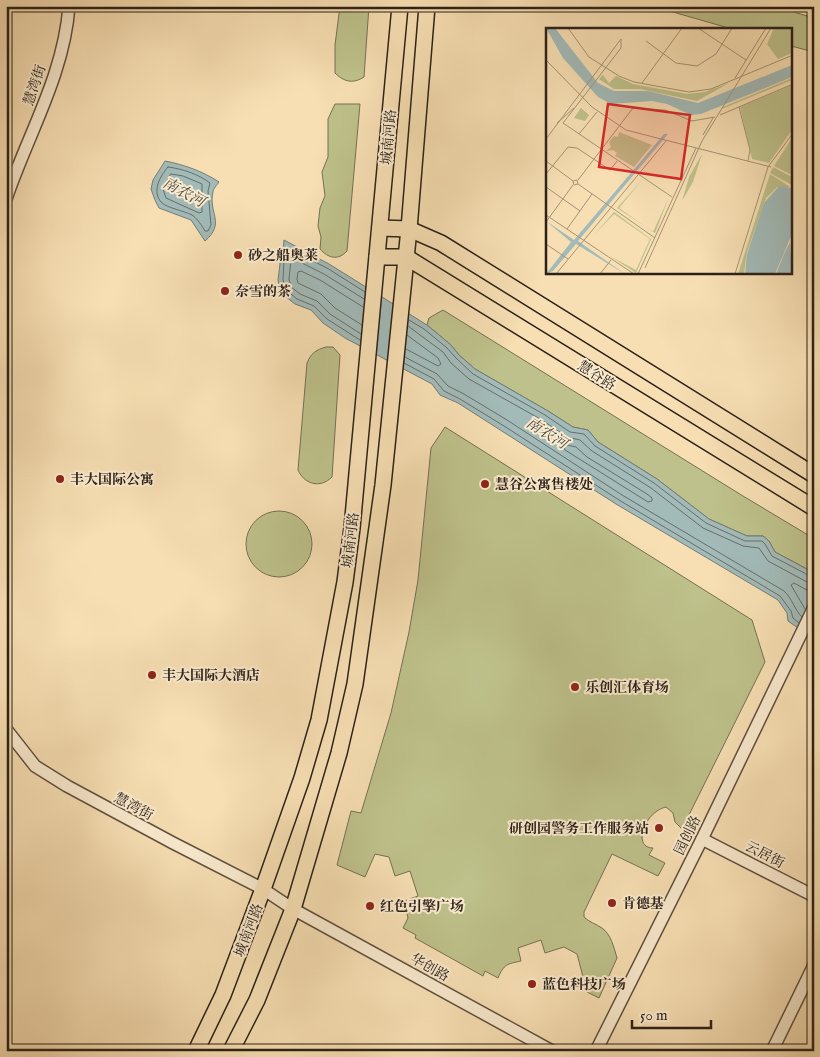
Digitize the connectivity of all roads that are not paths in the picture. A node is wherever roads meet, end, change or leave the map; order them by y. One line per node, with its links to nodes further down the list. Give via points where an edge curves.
1 (69, 6): 4 (street, 慧湾街, via 67,32 47,99)
2 (400, 6): 5 (main road, 城南河路)
3 (427, 6): 6 (main road, 城南河路)
4 (6, 199)
5 (380, 228): 6 (main road); 7 (main road, 城南河路)
6 (409, 229): 8 (main road, 城南河路); 9 (main road, via 441,243)
7 (377, 257): 8 (main road, 慧谷路); 14 (main road, 城南河路, via 352,528 330,666 307,761)
8 (406, 258): 10 (main road, 慧谷路); 16 (main road, 城南河路, via 383,485 355,684 339,753)
9 (814, 475)
10 (814, 508)
11 (814, 607): 13 (street, 园创路)
12 (6, 729): 14 (street, 慧湾街, via 35,766 67,786)
13 (702, 839): 15 (street, 云居街); 21 (street, 园创路)
14 (263, 889): 16 (street, 慧湾街); 18 (main road, 城南河路, via 223,995)
15 (814, 896)
16 (293, 909): 19 (main road, 城南河路, via 256,1000); 20 (street, 华创路)
17 (814, 965): 22 (street)
18 (196, 1051)
19 (231, 1051)
20 (552, 1051)
21 (596, 1051)
22 (772, 1051)

